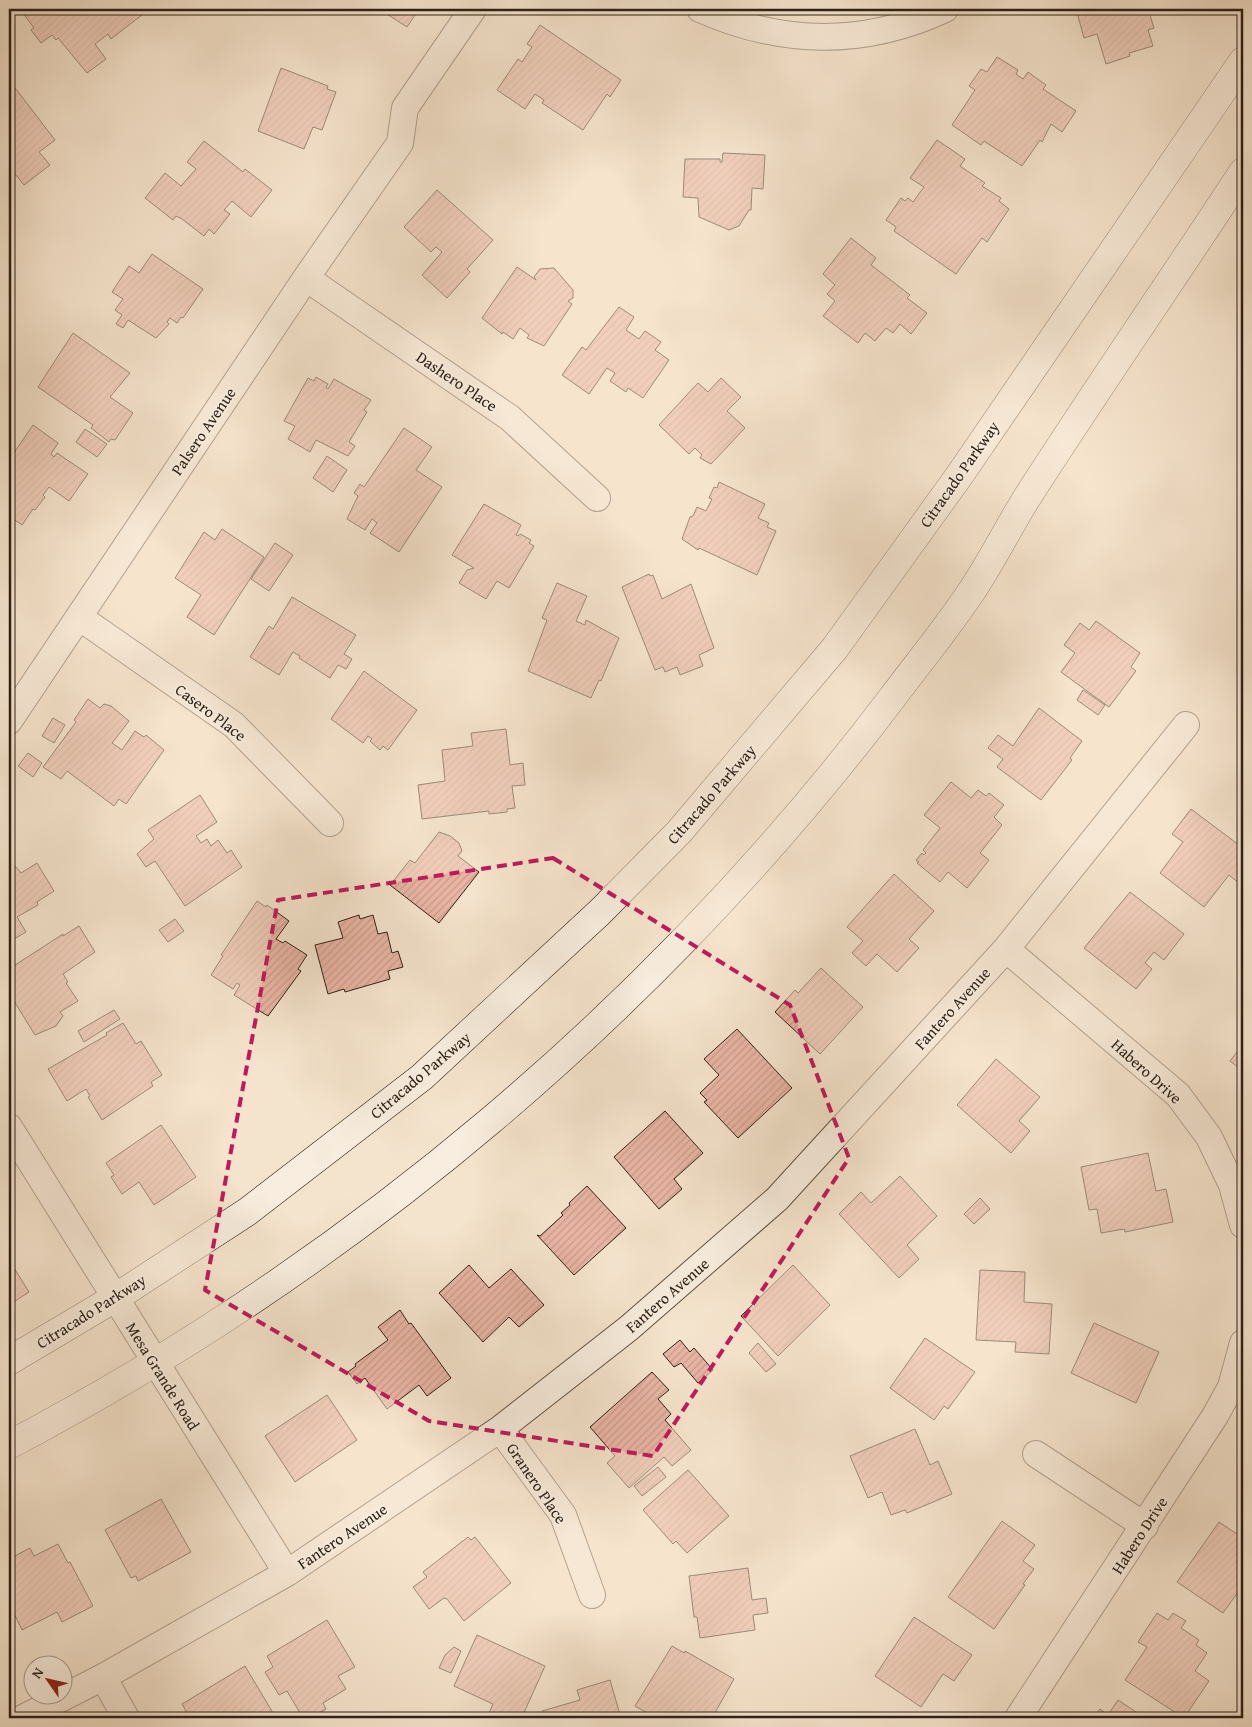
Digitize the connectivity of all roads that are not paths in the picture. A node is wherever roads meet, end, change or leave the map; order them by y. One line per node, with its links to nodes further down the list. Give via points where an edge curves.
1 (473, 9): 6 (street, Palsero Avenue, via 404,108 400,143)
2 (700, 9): 3 (street, via 740,25 790,36 839,37 878,33 919,21)
3 (945, 9)
4 (1243, 61): 16 (street, Citracado Parkway, via 959,476 835,648 679,832 600,912 422,1077 247,1212)
5 (1243, 172): 19 (street, via 1026,499 974,589 856,746 783,833 615,1009 521,1095 409,1188 301,1269)
6 (306, 278): 7 (street, Dashero Place, via 510,418); 8 (street, Palsero Avenue)
7 (597, 498)
8 (79, 617): 9 (street, Palsero Avenue); 11 (street, Casero Place, via 234,725)
9 (9, 721)
10 (1186, 725): 12 (street, Fantero Avenue)
11 (330, 823)
12 (1006, 949): 14 (street, Habero Drive, via 1178,1095); 20 (street, Fantero Avenue, via 777,1199 629,1328)
13 (9, 1127): 16 (street, Mesa Grande Road)
14 (1238, 1183): 15 (street, Habero Drive)
15 (1243, 1225)
16 (114, 1298): 18 (street, Citracado Parkway); 19 (street, Mesa Grande Road)
17 (1243, 1343): 23 (street, Habero Drive, via 1231,1387)
18 (9, 1361)
19 (156, 1364): 21 (street); 24 (street, Mesa Grande Road)
20 (500, 1429): 24 (street, Fantero Avenue); 25 (street, Granero Place, via 563,1516)
21 (9, 1445)
22 (1036, 1454): 23 (street)
23 (1145, 1526): 29 (street, Habero Drive)
24 (287, 1573): 26 (street, Fantero Avenue)
25 (592, 1595)
26 (103, 1677): 27 (street, Fantero Avenue); 28 (street)
27 (23, 1718)
28 (126, 1718)
29 (1018, 1718)

